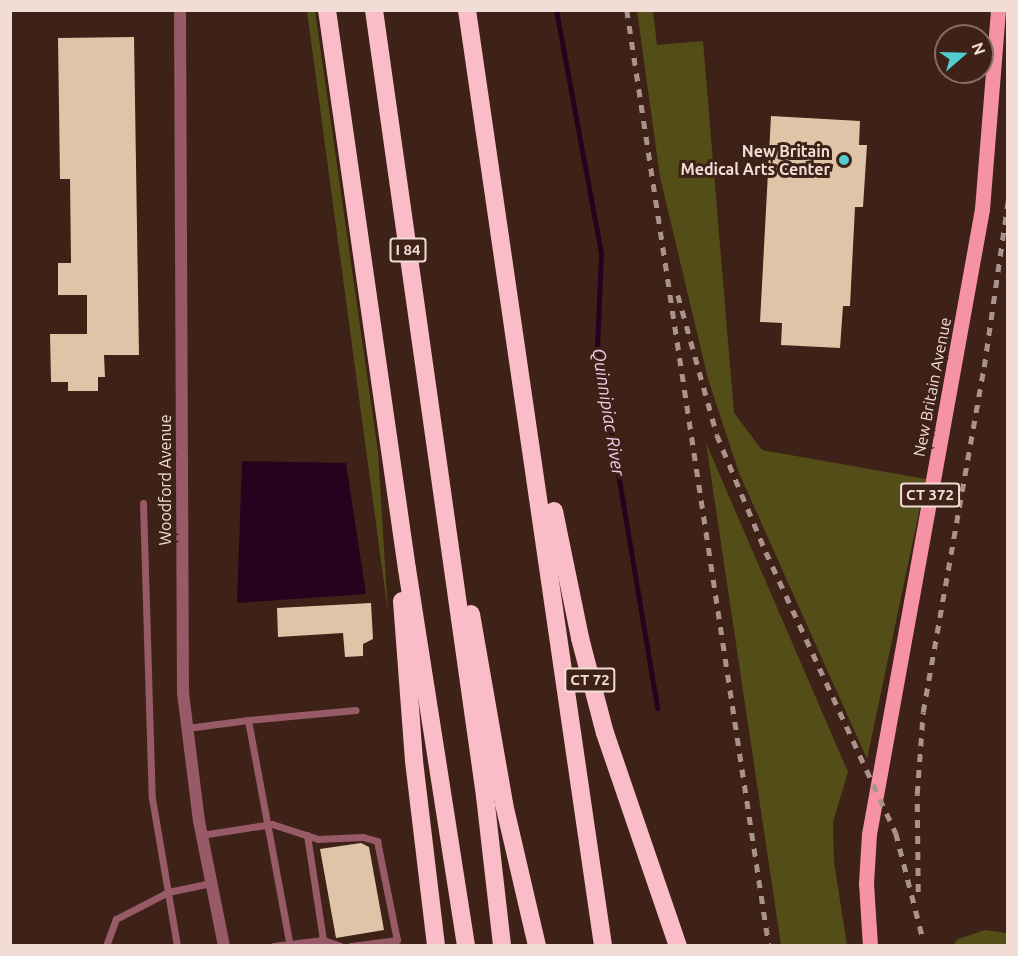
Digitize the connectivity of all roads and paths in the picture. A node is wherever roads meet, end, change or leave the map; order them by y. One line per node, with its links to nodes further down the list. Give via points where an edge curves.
1 (180, 10): 12 (street, Woodford Avenue, via 182,631)
2 (327, 10): 9 (highway)
3 (374, 10): 7 (highway, I 84)
4 (467, 10): 6 (highway)
5 (998, 10): 32 (main road, New Britain Avenue / CT 372, via 982,209 869,834 866,883)
6 (527, 408): 30 (highway); 31 (highway, CT 72, via 544,465 595,699)
7 (442, 490): 28 (highway, I 84); 29 (highway, via 464,580 504,804)
8 (142, 503): 17 (lane, via 152,798)
9 (398, 504): 26 (highway, via 408,702); 27 (highway)
10 (356, 710): 11 (lane)
11 (248, 720): 12 (lane); 13 (lane)
12 (187, 728): 14 (street, Woodford Avenue)
13 (266, 825): 14 (lane); 15 (lane); 19 (lane)
14 (201, 835): 16 (street, Woodford Avenue)
15 (307, 835): 18 (lane); 25 (lane, via 377,841 397,940)
16 (211, 883): 17 (lane); 22 (street, Woodford Avenue)
17 (168, 892): 20 (lane, via 116,919); 21 (lane)
18 (323, 940): 19 (lane); 24 (lane)
19 (289, 942): 23 (lane)
20 (106, 945)
21 (177, 945)
22 (224, 945)
23 (273, 945)
24 (340, 945)
25 (350, 945)
26 (436, 945)
27 (466, 945)
28 (502, 945)
29 (537, 945)
30 (603, 945)
31 (678, 945)
32 (870, 945)

